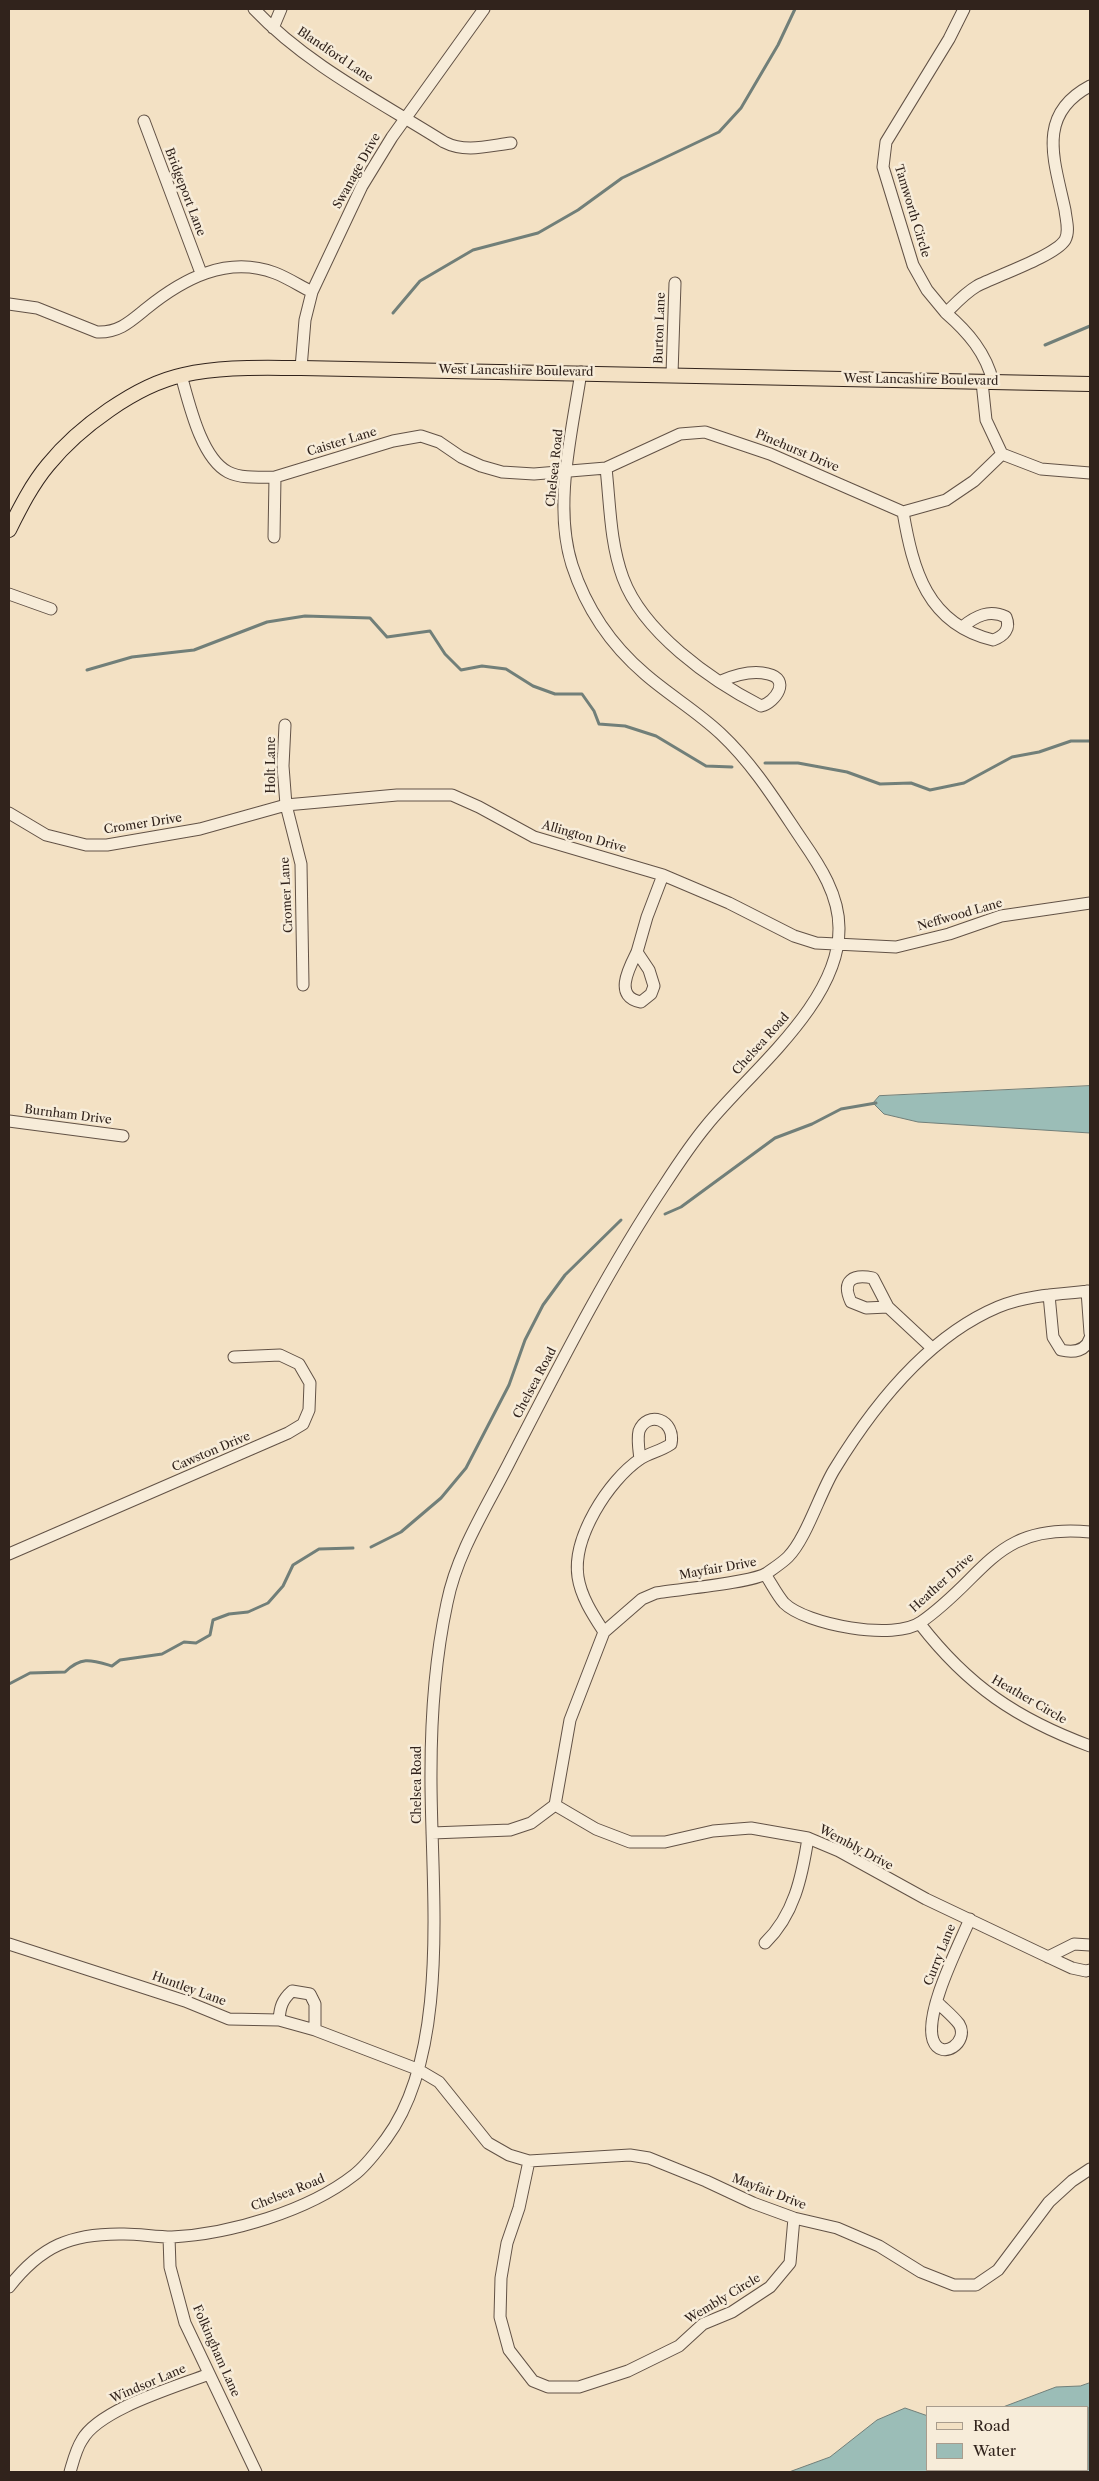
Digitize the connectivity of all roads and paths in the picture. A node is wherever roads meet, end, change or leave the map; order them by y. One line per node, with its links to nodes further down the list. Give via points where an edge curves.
1 (254, 9): 5 (street, Blandford Lane)
2 (281, 9): 5 (street)
3 (484, 9): 7 (street, Swanage Drive)
4 (964, 9): 14 (street, Tamworth Circle, via 886,142 883,154 883,167 913,265 927,290)
5 (272, 28): 7 (street, Blandford Lane, via 305,54)
6 (1090, 86): 14 (street, via 1060,114 1054,122 1051,137 1067,224 1065,240 1052,251 977,286)
7 (405, 118): 9 (street, Blandford Lane, via 454,147 468,149); 12 (street, Swanage Drive, via 362,186)
8 (144, 121): 10 (street, Bridgeport Lane)
9 (510, 143)
10 (201, 273): 12 (street, via 236,266 256,268 275,273); 13 (street, via 173,288 127,324 106,332 97,332 37,308)
11 (675, 283): 17 (street, Burton Lane)
12 (312, 292): 15 (street, Swanage Drive, via 304,320)
13 (9, 304)
14 (946, 313): 19 (street, Tamworth Circle, via 973,339 990,373)
15 (301, 368): 16 (main road, West Lancashire Boulevard); 18 (main road, West Lancashire Boulevard, via 232,368)
16 (581, 372): 17 (main road, West Lancashire Boulevard); 23 (street, Chelsea Road)
17 (672, 374): 19 (main road, West Lancashire Boulevard)
18 (181, 375): 25 (street, Caister Lane, via 195,422 209,452 220,466 240,475); 27 (main road, West Lancashire Boulevard, via 150,387 110,409 67,444 35,482)
19 (987, 382): 20 (main road, West Lancashire Boulevard); 21 (street, Tamworth Circle, via 986,420)
20 (1090, 384)
21 (1002, 454): 24 (street, via 1041,469); 26 (street, via 974,481 946,500)
22 (606, 468): 23 (street, Pinehurst Drive); 26 (street, Pinehurst Drive, via 680,434 706,432 770,454); 32 (street, via 616,554 633,600 658,632 692,662)
23 (567, 472): 25 (street, Caister Lane, via 502,472 461,457 439,442 421,436 393,441); 38 (street, Chelsea Road, via 564,515 570,559 585,599 611,641 643,673 719,731 758,775 809,851 836,899)
24 (1090, 473)
25 (275, 477): 28 (street)
26 (903, 512): 31 (street, via 910,553 923,587 938,609)
27 (9, 530)
28 (274, 537)
29 (9, 594): 30 (street)
30 (51, 609)
31 (962, 627)
32 (721, 681): 32 (street, via 761,706 777,696 780,686 778,679 769,674 735,675)
33 (286, 726): 34 (street, Holt Lane, via 283,766)
34 (286, 805): 35 (street, Cromer Drive, via 200,828 107,845 86,845 46,835); 36 (street, Allington Drive, via 397,794 452,795 534,837); 40 (street, Cromer Lane, via 301,864)
35 (9, 812)
36 (663, 876): 38 (street, Allington Drive, via 729,903 794,936); 39 (street)
37 (1090, 903): 38 (street, Neffwood Lane, via 1001,916 949,934 896,947)
38 (838, 945): 58 (street, Chelsea Road, via 826,984 803,1018 704,1128 631,1237 471,1536 448,1594 436,1663)
39 (637, 952)
40 (303, 985)
41 (9, 1121): 42 (street, Burnham Drive)
42 (123, 1136)
43 (1089, 1291): 44 (street, Mayfair Drive); 46 (street)
44 (1049, 1295): 47 (street, via 1054,1337 1062,1350 1073,1352 1082,1349); 48 (street, Mayfair Drive, via 998,1307 969,1322)
45 (888, 1307): 48 (street)
46 (1090, 1333)
47 (1090, 1338)
48 (932, 1348): 53 (street, Mayfair Drive, via 892,1390 833,1471 789,1556)
49 (234, 1357): 52 (street, Cawston Drive, via 280,1355 298,1364 310,1382 309,1410 303,1424 280,1437)
50 (640, 1459): 55 (street, via 603,1497 581,1543 578,1576 582,1593)
51 (1090, 1532): 54 (street, Heather Drive, via 1049,1531 1000,1550)
52 (9, 1554)
53 (765, 1574): 54 (street, Heather Drive, via 785,1603 813,1618 852,1628 892,1631); 55 (street, Mayfair Drive, via 656,1593 642,1599)
54 (920, 1624): 56 (street, Heather Circle, via 940,1650 982,1690 1021,1715)
55 (604, 1632): 57 (street, Mayfair Drive, via 570,1720)
56 (1090, 1746)
57 (555, 1805): 58 (street, via 531,1823 510,1830); 59 (street, Wembly Drive, via 596,1829 630,1842 665,1842 713,1831 751,1828)
58 (432, 1834): 69 (street, Chelsea Road, via 435,1911 430,1995 424,2044)
59 (808, 1838): 60 (street, Wembly Drive); 61 (street, via 803,1872 790,1906 780,1928)
60 (970, 1919): 64 (street, Wembly Drive); 66 (street, Curry Lane)
61 (765, 1943)
62 (9, 1944): 67 (street, Huntley Lane, via 185,2001 229,2019)
63 (1090, 1945): 64 (street, via 1074,1944)
64 (1048, 1957): 65 (street, Wembly Drive, via 1072,1968)
65 (1090, 1970)
66 (937, 2002)
67 (279, 2020): 68 (street, Huntley Lane); 68 (street, via 284,1998 292,1991 301,1991 310,1994 315,2004)
68 (315, 2030): 69 (street, Huntley Lane)
69 (417, 2069): 70 (street, Mayfair Drive, via 439,2082 488,2142 509,2155); 73 (street, Chelsea Road, via 396,2125 359,2171 334,2190 266,2218 224,2230)
70 (529, 2160): 72 (street, Mayfair Drive, via 630,2155 649,2158); 72 (street, Wembly Circle, via 508,2243 500,2317 509,2350 533,2381 548,2388 579,2388 628,2371 680,2346 703,2324 732,2312 770,2287 790,2263)
71 (1090, 2169): 72 (street, Mayfair Drive, via 1072,2180 1050,2202 998,2270 976,2285 954,2285 922,2272 879,2246 836,2228)
72 (794, 2218)
73 (169, 2237): 74 (street, Chelsea Road, via 122,2234 70,2240 38,2254); 75 (street, Folkingham Lane, via 170,2267 185,2323)
74 (9, 2287)
75 (209, 2374): 76 (street, Windsor Lane, via 123,2408 99,2421 82,2439); 77 (street, Folkingham Lane)
76 (70, 2472)
77 (256, 2472)

